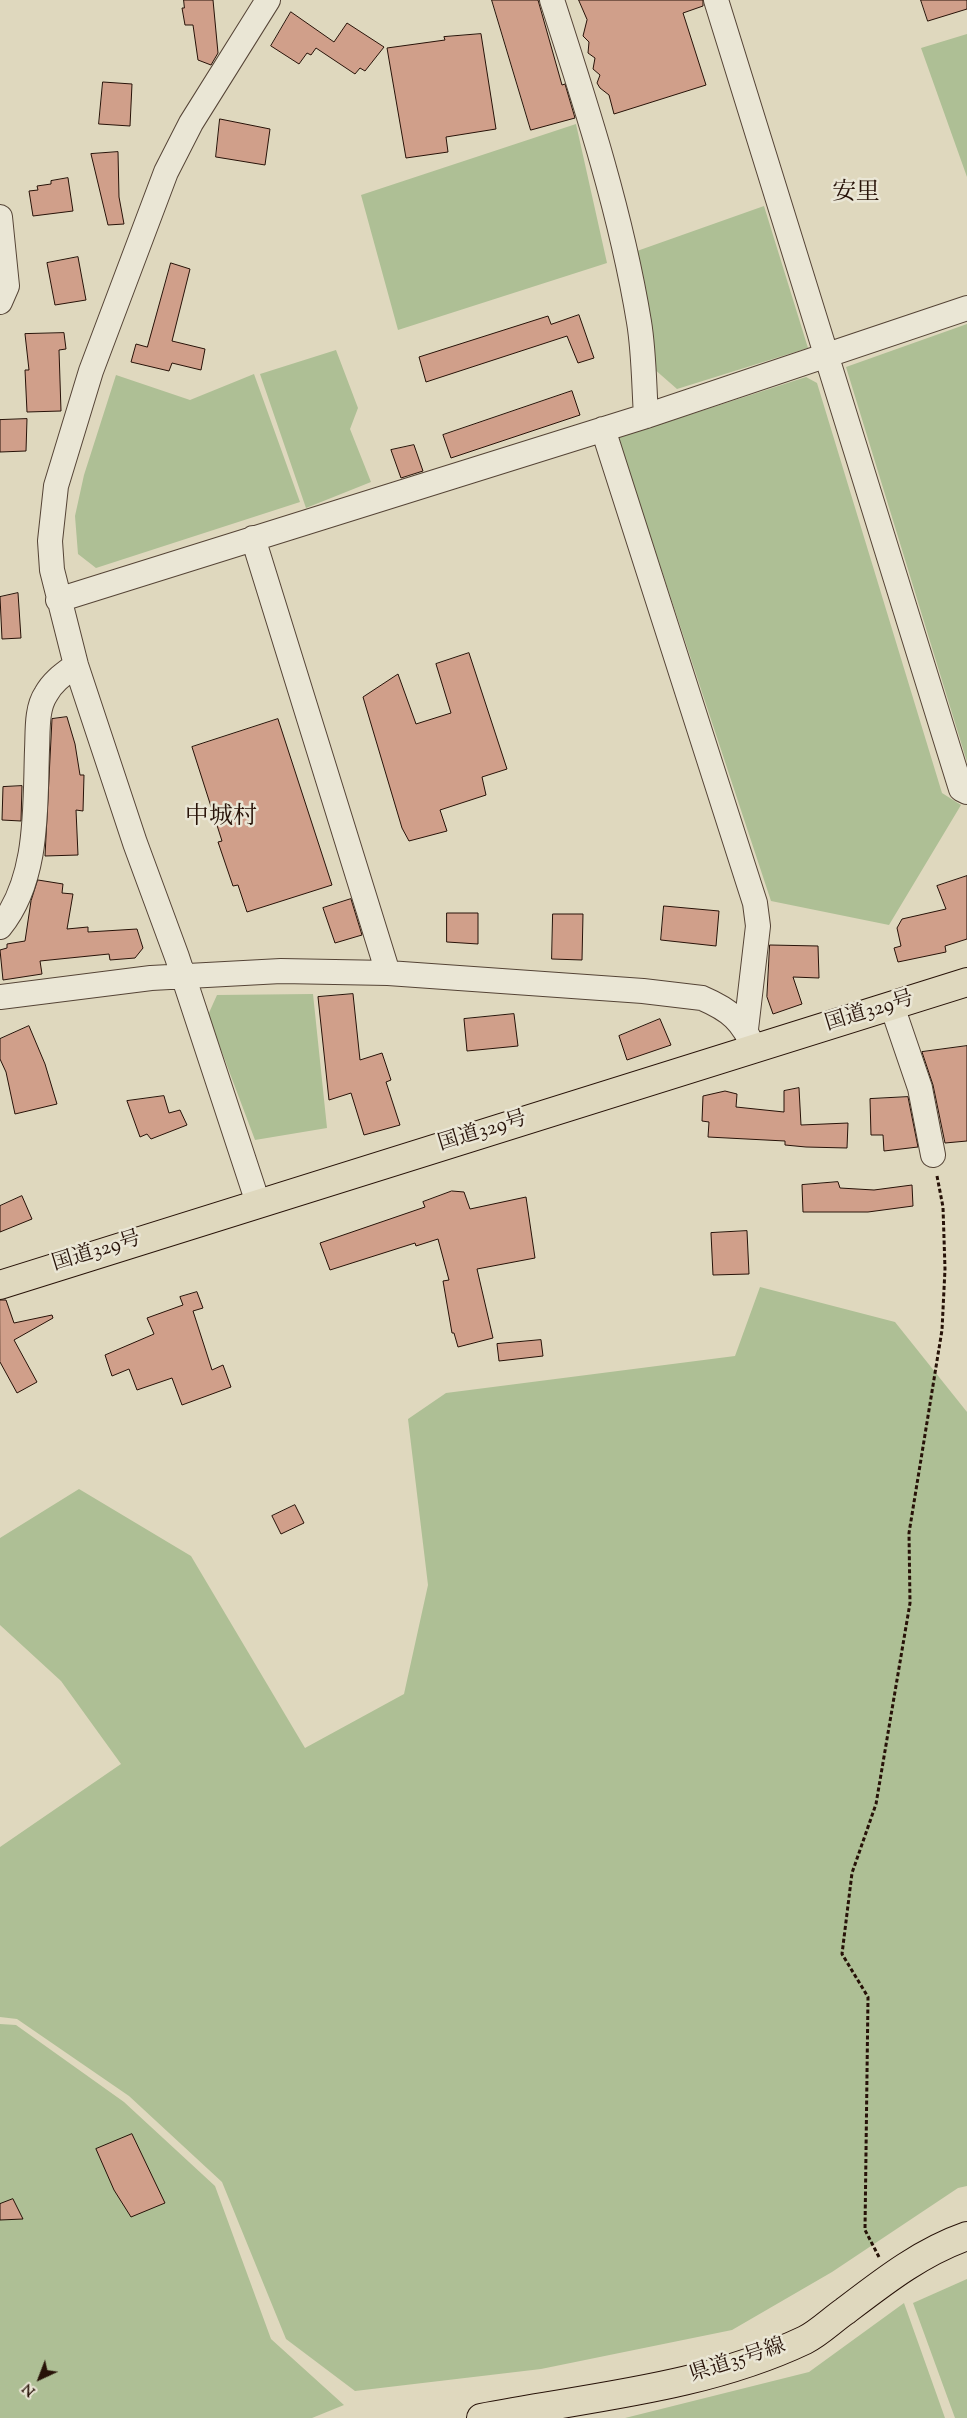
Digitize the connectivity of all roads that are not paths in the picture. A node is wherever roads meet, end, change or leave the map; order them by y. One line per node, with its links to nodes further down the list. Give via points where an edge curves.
1 (268, 0): 11 (street, via 191,123 166,172 91,371 56,486 50,541)
2 (552, 0): 8 (street, via 627,257 640,324)
3 (716, 0): 7 (street)
4 (0, 217): 5 (street, via 7,286)
5 (0, 302)
6 (967, 308): 7 (street)
7 (828, 355): 8 (street); 13 (street, via 961,789)
8 (646, 416): 9 (street)
9 (603, 429): 10 (street); 20 (street, via 755,903 758,926)
10 (253, 538): 11 (street); 15 (street)
11 (58, 600): 12 (street)
12 (76, 665): 14 (street, via 56,680 45,695 39,716 28,871 8,917); 16 (street)
13 (967, 792)
14 (0, 927)
15 (388, 973): 16 (street, via 281,971); 20 (street, via 702,998 721,1006)
16 (182, 977): 18 (street); 22 (street)
17 (967, 982): 19 (main road, 国道329号)
18 (0, 997)
19 (892, 1006): 20 (main road, 国道329号); 21 (street, via 920,1088)
20 (750, 1039): 22 (main road, 国道329号)
21 (933, 1155)
22 (258, 1203): 23 (main road, 国道329号)
23 (0, 1285)
24 (967, 2236): 25 (main road, 県道35号線, via 946,2243 889,2277 807,2339 757,2360 651,2389)
25 (481, 2418)

